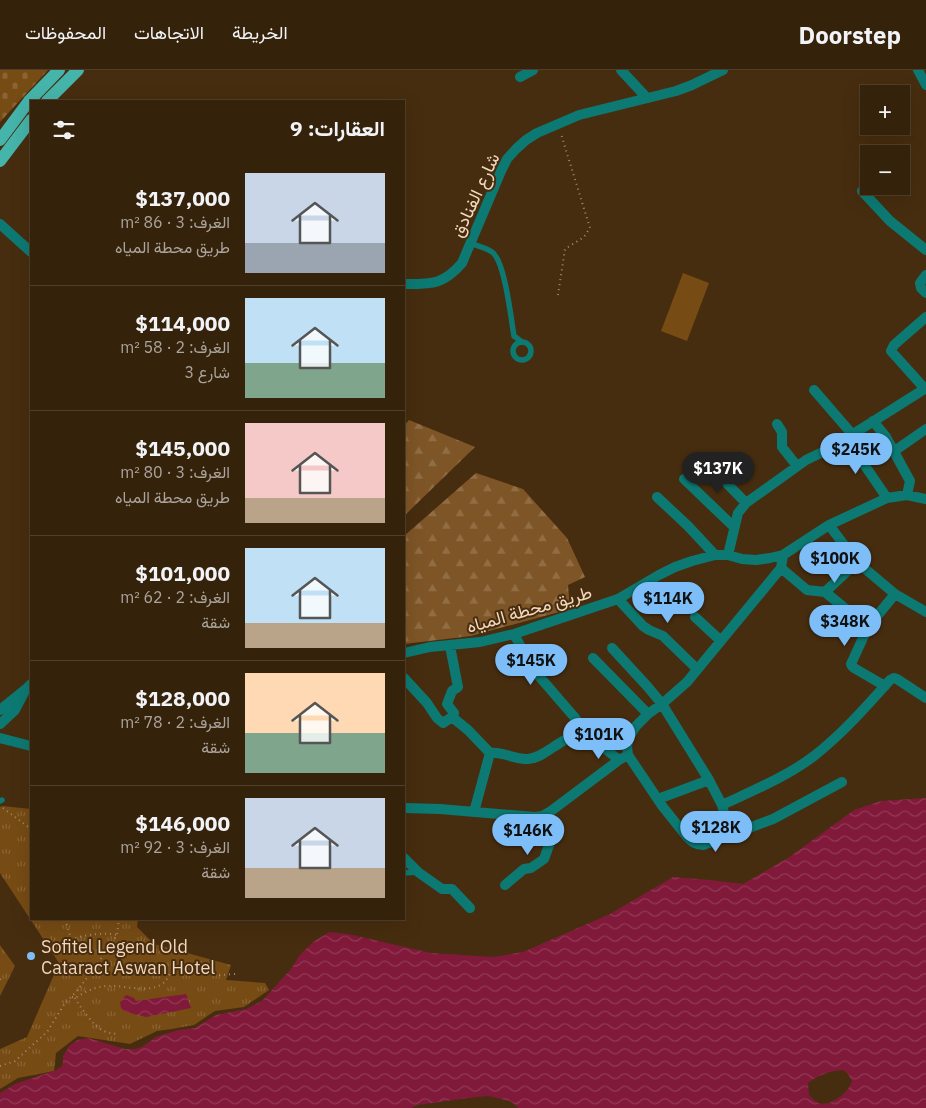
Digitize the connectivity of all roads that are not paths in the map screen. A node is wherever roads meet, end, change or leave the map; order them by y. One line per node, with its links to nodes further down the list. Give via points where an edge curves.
1 (59, 70): 10 (main road)
2 (78, 70): 11 (main road)
3 (533, 70): 7 (street)
4 (621, 70): 9 (street)
5 (723, 70): 9 (street, شارع الفنادق, via 692,85)
6 (918, 70): 8 (street)
7 (520, 77)
8 (926, 85)
9 (647, 98): 18 (street, شارع الفنادق, via 580,115 538,132 516,148 501,171)
10 (31, 100)
11 (48, 100)
12 (30, 101): 14 (main road)
13 (30, 121): 15 (main road)
14 (0, 140)
15 (0, 161)
16 (866, 195): 19 (street, via 890,221)
17 (0, 224): 20 (street)
18 (470, 243): 22 (street, شارع الفنادق, via 462,263 452,274 439,281); 25 (lane, via 490,250 497,257 505,282 514,336)
19 (926, 250)
20 (30, 251)
21 (926, 275): 23 (street, via 920,285)
22 (405, 284)
23 (926, 294)
24 (926, 317): 26 (street, via 891,351)
25 (522, 342)
26 (925, 388): 28 (street)
27 (814, 390): 31 (street)
28 (873, 421): 31 (street); 32 (street)
29 (777, 424): 34 (street, via 782,432 782,447)
30 (926, 429): 32 (street)
31 (849, 437): 34 (street); 38 (street)
32 (893, 452): 36 (street, via 910,481)
33 (705, 461): 40 (street)
34 (797, 466): 40 (street)
35 (684, 479): 42 (street)
36 (907, 495): 38 (street, طريق محطة المياه); 39 (street)
37 (657, 496): 44 (street)
38 (887, 498): 41 (street, طريق محطة المياه)
39 (926, 500)
40 (746, 503): 42 (street, via 738,512)
41 (829, 525): 43 (street, طريق محطة المياه); 46 (street)
42 (734, 527): 45 (street)
43 (783, 554): 45 (street, طريق محطة المياه, via 756,560); 47 (street)
44 (715, 555): 45 (street, طريق محطة المياه); 50 (street, طريق محطة المياه, via 675,567)
45 (728, 556)
46 (857, 562): 48 (street); 49 (street)
47 (781, 568): 48 (street, via 807,590); 55 (street)
48 (825, 592): 53 (street)
49 (895, 594): 51 (street); 53 (street)
50 (618, 599): 54 (street, طريق محطة المياه); 60 (street, via 644,626 663,636)
51 (926, 612)
52 (696, 617): 55 (street)
53 (868, 627): 62 (street, via 851,664)
54 (514, 634): 56 (street, طريق محطة المياه); 73 (street, via 532,668 576,718 580,729 577,735 531,759)
55 (721, 641): 60 (street)
56 (450, 646): 58 (street, طريق محطة المياه); 68 (street, via 458,687 452,691 447,704 454,713)
57 (612, 648): 65 (street)
58 (405, 653)
59 (593, 658): 67 (street)
60 (697, 669): 65 (street)
61 (405, 679): 68 (street, via 443,723)
62 (885, 686): 64 (street, via 897,678); 78 (street, via 849,726 813,757)
63 (29, 687): 66 (street); 69 (street, via 15,710)
64 (926, 698)
65 (662, 704): 67 (street); 75 (street)
66 (0, 710)
67 (648, 714): 74 (street, via 630,736)
68 (452, 717): 73 (street)
69 (0, 724)
70 (0, 738): 72 (street)
71 (596, 741): 74 (street)
72 (30, 746)
73 (490, 754): 80 (street)
74 (623, 757): 77 (street); 81 (street, via 551,811)
75 (709, 780): 77 (street); 78 (street)
76 (842, 782): 82 (street, via 773,819)
77 (658, 799): 82 (street, via 696,844 703,845)
78 (722, 805): 82 (street)
79 (405, 808): 80 (street)
80 (474, 812): 81 (street)
81 (535, 817): 86 (street, via 551,840 544,859 524,869)
82 (730, 835)
83 (405, 859): 84 (street)
84 (418, 872): 85 (lane); 87 (street, via 442,889 452,889)
85 (405, 873)
86 (505, 885)
87 (470, 908)

